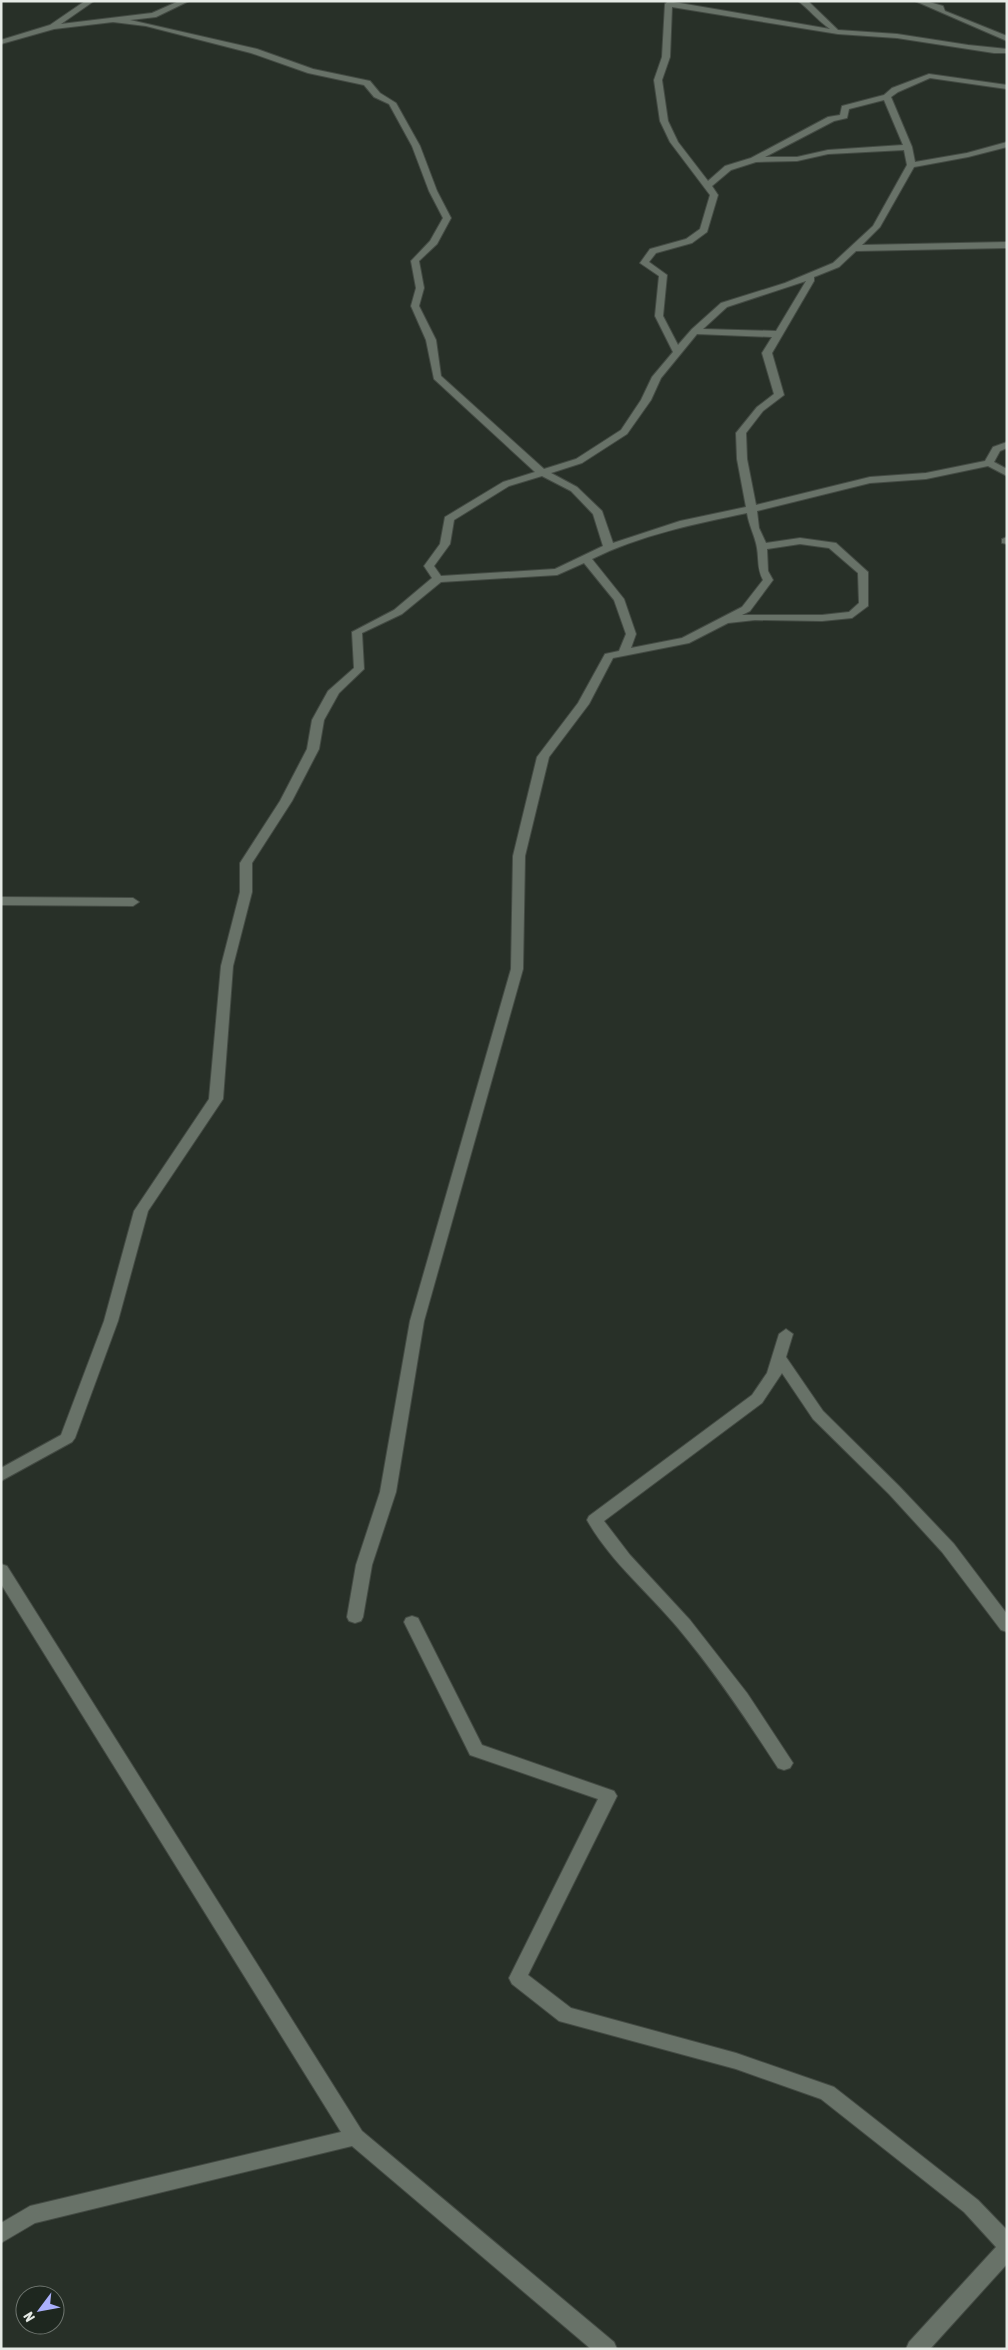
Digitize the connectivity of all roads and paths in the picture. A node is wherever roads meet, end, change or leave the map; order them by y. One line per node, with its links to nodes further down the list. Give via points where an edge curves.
1 (91, 1): 7 (street)
2 (186, 1): 6 (street, via 153,15)
3 (801, 1): 8 (street)
4 (918, 1): 9 (street)
5 (671, 3): 8 (street, via 720,10 760,21); 18 (street, via 666,57 658,80 664,121 674,142)
6 (114, 20): 7 (street); 28 (street, via 164,28 254,51 311,71 367,83 377,95 392,103 416,146 432,192 447,218 434,242 415,261 420,288 415,306 431,340 437,377)
7 (53, 27): 10 (street)
8 (840, 32): 11 (street, via 880,33 948,46)
9 (1007, 39)
10 (1, 42)
11 (1007, 51)
12 (1007, 87): 13 (street, via 929,76 895,90)
13 (887, 97): 15 (street); 16 (street, via 845,108 844,116 831,119)
14 (1007, 144): 17 (street)
15 (908, 147): 16 (street, via 828,152 797,159); 17 (street)
16 (754, 160): 18 (street, via 728,168)
17 (911, 165): 20 (street, via 876,227)
18 (707, 186): 24 (street, via 714,195 704,230 689,241 653,251 644,264 663,275 659,316)
19 (1007, 245): 20 (street)
20 (854, 248): 21 (street, via 836,265)
21 (810, 276): 22 (street, via 724,305); 23 (street)
22 (695, 332): 23 (street); 24 (street)
23 (777, 334): 29 (street, via 767,353 779,394 760,409 741,432 742,459)
24 (677, 352): 28 (street, via 657,377 624,432 579,461)
25 (1007, 445): 26 (street, via 996,449)
26 (989, 463): 27 (street); 29 (street, via 926,476 870,480)
27 (1007, 473)
28 (544, 474): 31 (street, via 574,489 598,513); 33 (street, via 506,484 449,519 445,544 429,566)
29 (752, 509): 30 (street, via 754,528); 31 (street, via 684,523)
30 (762, 547): 34 (street, via 763,571 768,580 746,609); 34 (street, via 800,541 832,545 863,572 864,604 852,615 755,617)
31 (608, 548): 32 (street)
32 (586, 558): 33 (street, via 557,572); 35 (street, via 619,599 631,634)
33 (438, 579): 40 (street, via 398,612 357,632 359,669 334,691 318,720 314,749 286,801 246,863 246,892 226,966 216,1099 141,1211 111,1321 67,1438)
34 (721, 622): 35 (street, via 685,641)
35 (624, 652): 42 (street, via 609,656 583,704 543,757 519,856 517,969 417,1321 388,1492 364,1566)
36 (1, 900): 37 (street)
37 (133, 902)
38 (786, 1334): 39 (street)
39 (778, 1358): 44 (street, via 818,1415 948,1548); 45 (street, via 774,1374 757,1398 595,1520 624,1559 684,1624 741,1698)
40 (1, 1475)
41 (1, 1570): 46 (street)
42 (355, 1617)
43 (412, 1622): 48 (street, via 476,1750 608,1796 518,1978 566,2015 736,2061 827,2093 971,2206)
44 (1007, 1626)
45 (784, 1763)
46 (356, 2137): 47 (street, via 30,2215); 50 (street)
47 (1, 2234)
48 (1007, 2244)
49 (1007, 2249): 51 (street)
50 (607, 2349)
51 (916, 2349)

